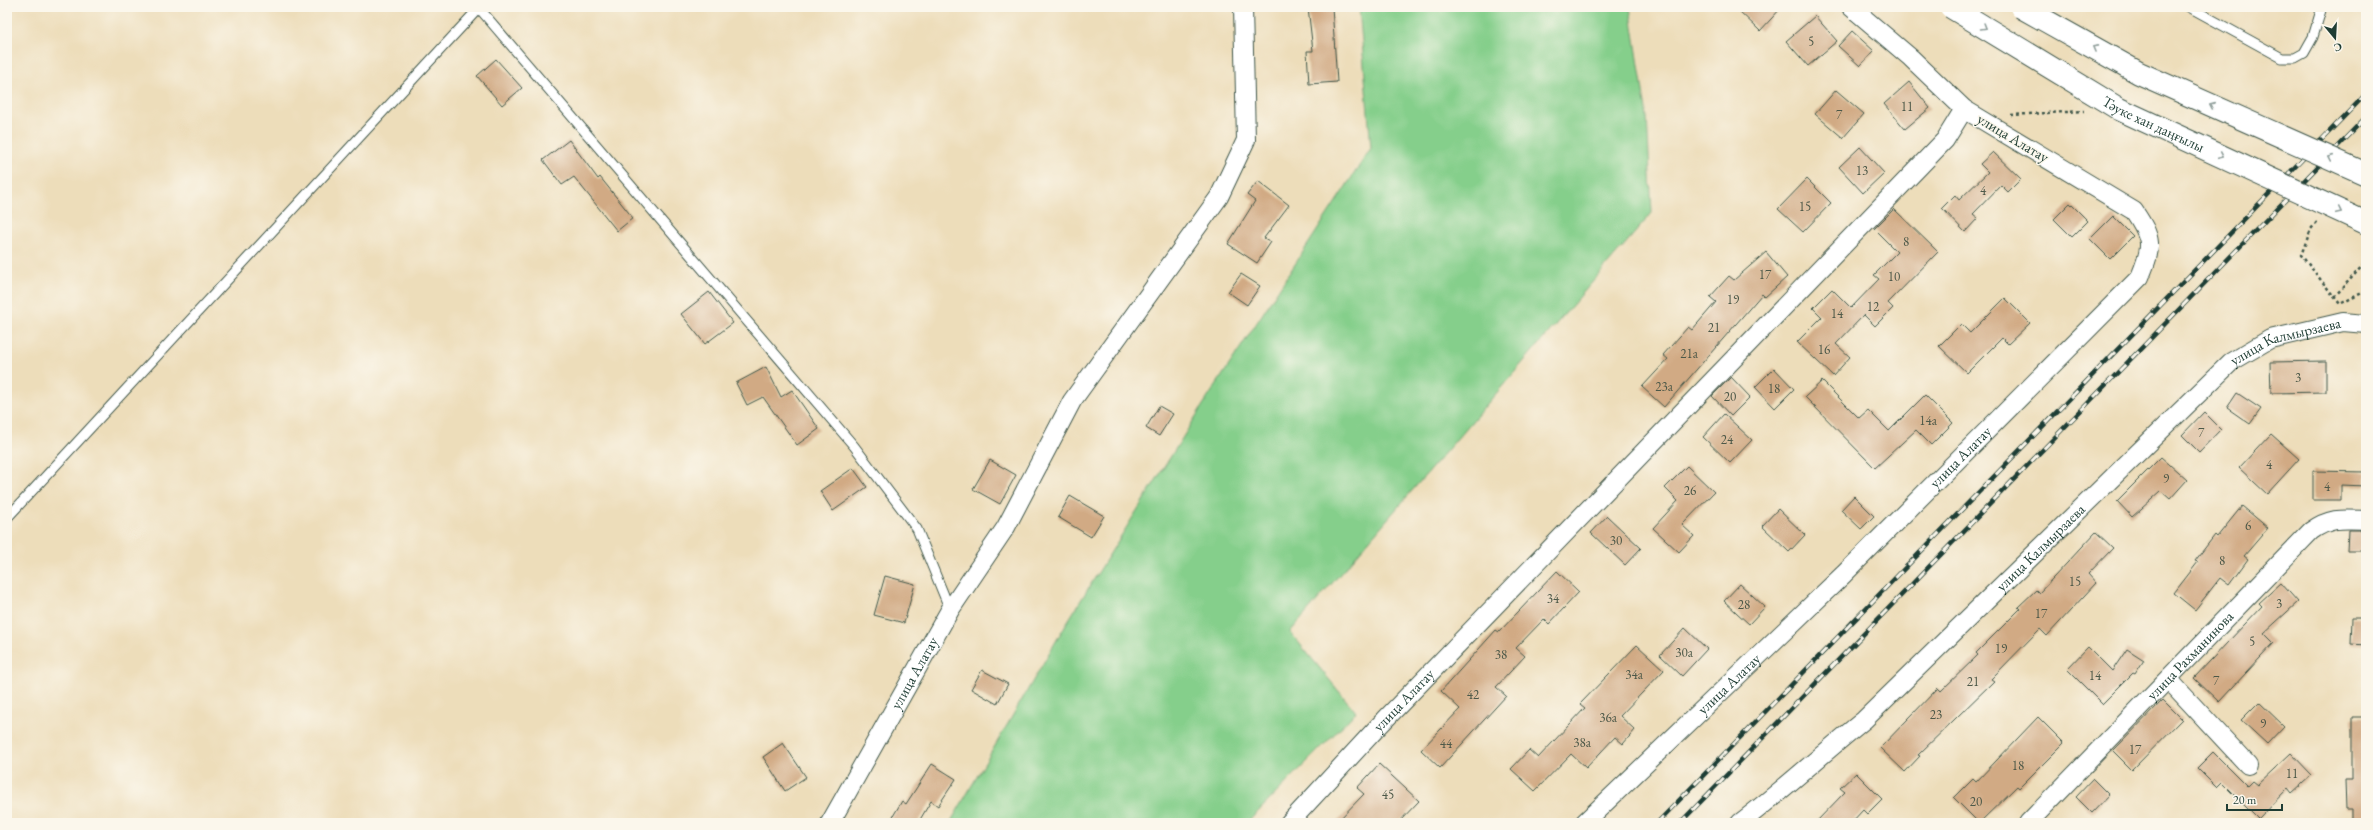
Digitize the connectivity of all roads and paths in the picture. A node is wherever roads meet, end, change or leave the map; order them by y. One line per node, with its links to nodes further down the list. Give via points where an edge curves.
1 (1243, 7): 20 (street, улица Алатау, via 1246,140 1219,197 1072,400 1006,527)
2 (1851, 7): 7 (street, улица Алатау, via 1911,58)
3 (1951, 7): 12 (main road, Тәуке хан даңғылы, one-way to 12, bridge, via 2119,109)
4 (2021, 7): 10 (main road, one-way to 4, bridge, via 2139,73)
5 (2190, 7): 6 (lane, via 2282,58 2295,58 2304,53)
6 (2322, 7)
7 (1964, 109): 24 (street, улица Алатау, via 1945,140 1374,730); 25 (street, улица Алатау, via 2134,211 2148,232 2148,257 2140,277 1844,574)
8 (2088, 111): 9 (path)
9 (2005, 116)
10 (2366, 174)
11 (2321, 218): 15 (path, via 2311,229 2301,255)
12 (2366, 223)
13 (2366, 262): 15 (path)
14 (2366, 290): 16 (path)
15 (2334, 297): 16 (path)
16 (2340, 304): 17 (path)
17 (2360, 324): 26 (street, улица Калмырзаева, via 2343,322 2270,339 2231,362 1864,720 1777,795)
18 (7, 518): 20 (lane, via 479,8 854,446 917,529)
19 (2366, 520): 21 (street, улица Рахманинова, via 2339,518 2324,522 2311,531)
20 (950, 610): 23 (street, улица Алатау)
21 (2169, 680): 22 (street); 27 (street, улица Рахманинова)
22 (2248, 765)
23 (830, 823)
24 (1289, 823)
25 (1584, 823)
26 (1740, 823)
27 (2028, 823)

